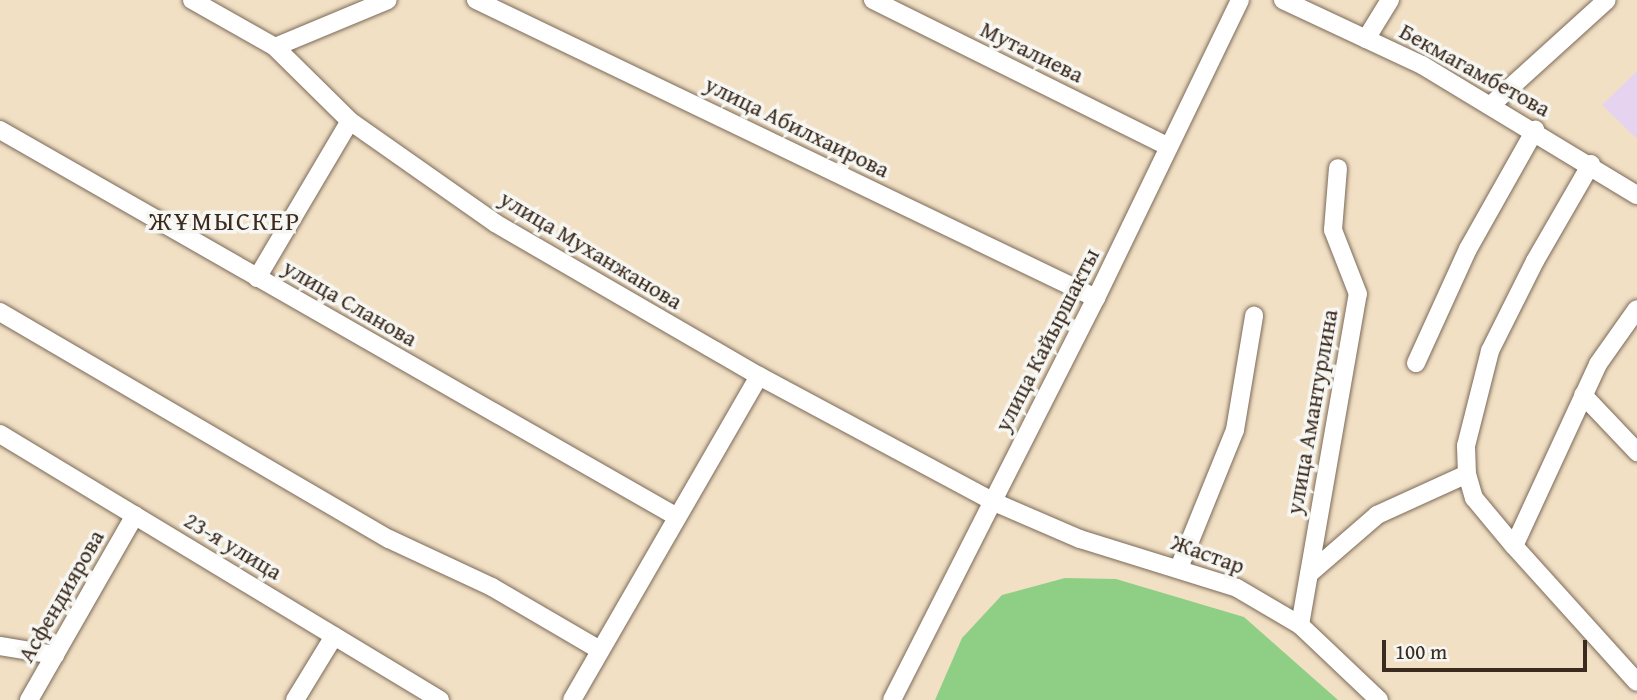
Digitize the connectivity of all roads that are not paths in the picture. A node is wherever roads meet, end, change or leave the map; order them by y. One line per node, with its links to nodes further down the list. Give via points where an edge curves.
1 (192, 0): 10 (street, улица Муханжанова)
2 (388, 0): 10 (street)
3 (476, 0): 20 (street, улица Абилхаирова)
4 (873, 0): 15 (street, Муталиева)
5 (1240, 0): 15 (street, улица Кайыршакты)
6 (1283, 0): 9 (street, Бекмагамбетова)
7 (1390, 0): 9 (street)
8 (1607, 0): 11 (street)
9 (1366, 39): 11 (street, Бекмагамбетова)
10 (275, 47): 12 (street, улица Муханжанова)
11 (1491, 105): 14 (street, Бекмагамбетова)
12 (350, 121): 19 (street); 25 (street, улица Муханжанова, via 495,223)
13 (0, 130): 19 (street, улица Сланова)
14 (1535, 130): 16 (street, Бекмагамбетова); 24 (street, via 1468,249)
15 (1169, 147): 20 (street, улица Кайыршакты)
16 (1591, 164): 18 (street, Бекмагамбетова); 29 (street, via 1490,351 1466,446)
17 (1338, 168): 35 (street, улица Амантурлина, via 1333,230 1358,294)
18 (1637, 195)
19 (257, 278): 32 (street, улица Сланова)
20 (1097, 298): 30 (street, улица Кайыршакты)
21 (1637, 309): 26 (street)
22 (0, 312): 39 (street, via 389,539 492,587)
23 (1254, 316): 34 (street, via 1235,430)
24 (1416, 363)
25 (759, 376): 30 (street, улица Муханжанова); 32 (street)
26 (1583, 394): 28 (street); 33 (street)
27 (0, 434): 31 (street, 23-я улица)
28 (1637, 452)
29 (1466, 474): 33 (street, via 1475,498); 35 (street, via 1377,515)
30 (993, 502): 34 (street, Жастар, via 1080,539); 47 (street, улица Кайыршакты)
31 (135, 515): 37 (street, 23-я улица); 40 (street, Асфендиярова)
32 (677, 517): 39 (street)
33 (1514, 546): 41 (street)
34 (1179, 568): 36 (street, Жастар, via 1237,588)
35 (1309, 574): 36 (street, улица Амантурлина)
36 (1300, 625): 42 (street, Жастар)
37 (334, 636): 44 (street); 45 (street, 23-я улица)
38 (0, 646): 40 (street)
39 (600, 650): 46 (street)
40 (55, 655): 43 (street, Асфендиярова)
41 (1637, 682)
42 (1361, 692): 48 (street, Жастар)
43 (29, 700)
44 (295, 700)
45 (440, 700)
46 (572, 700)
47 (892, 700)
48 (1379, 700)

